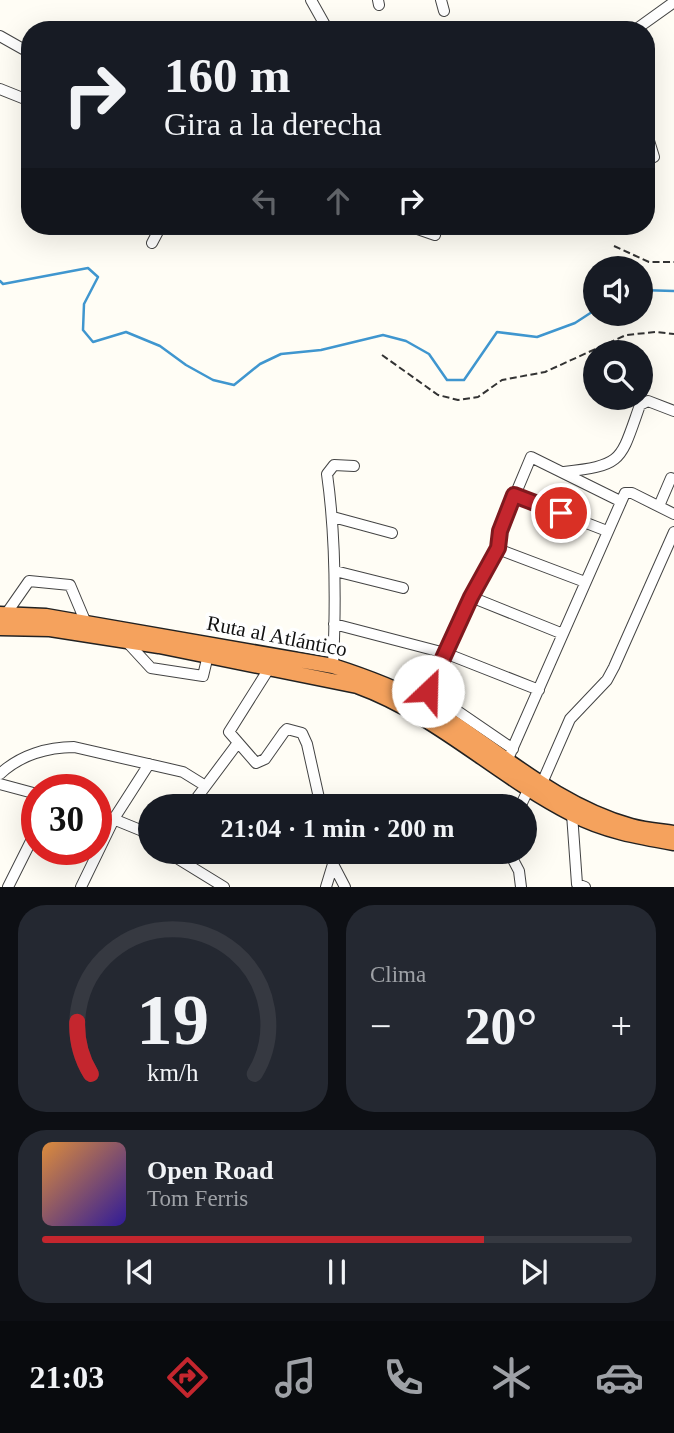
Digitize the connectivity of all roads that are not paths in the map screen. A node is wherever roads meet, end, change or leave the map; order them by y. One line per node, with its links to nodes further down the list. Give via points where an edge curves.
1 (311, 0): 3 (street)
2 (674, 2): 4 (street)
3 (323, 21)
4 (648, 21)
5 (0, 36): 6 (street)
6 (21, 47)
7 (0, 89): 8 (street)
8 (21, 97)
9 (156, 235): 10 (street)
10 (152, 243)
11 (674, 411): 13 (street, via 648,401 640,405 615,462)
12 (354, 466): 19 (street, via 334,465 327,474)
13 (564, 472): 15 (street, via 531,457); 16 (street)
14 (671, 478): 17 (street)
15 (514, 495): 20 (street); 23 (street)
16 (620, 501): 17 (street, via 625,493 632,493); 20 (street)
17 (659, 506): 18 (street)
18 (674, 514)
19 (333, 517): 22 (street); 25 (street)
20 (607, 531): 26 (street)
21 (674, 532): 24 (street)
22 (392, 533)
23 (498, 548): 26 (street); 28 (street)
24 (670, 556): 47 (street, via 607,680 570,719)
25 (335, 571): 27 (street); 31 (street)
26 (585, 582): 33 (street)
27 (403, 588)
28 (471, 597): 33 (street); 35 (street)
29 (3, 614): 30 (highway, Ruta al Atlántico); 30 (street, via 29,581 70,586)
30 (86, 623): 37 (highway, Ruta al Atlántico)
31 (334, 624): 35 (street); 37 (street)
32 (0, 628): 34 (highway, Ruta al Atlántico, via 50,629)
33 (563, 634): 39 (street)
34 (127, 641): 36 (highway, Ruta al Atlántico); 36 (street, via 151,668 202,676)
35 (445, 653): 39 (street); 40 (street)
36 (208, 655): 38 (highway, Ruta al Atlántico)
37 (333, 666): 40 (highway, Ruta al Atlántico)
38 (270, 667): 41 (street, via 230,728); 47 (highway, Ruta al Atlántico, via 381,694)
39 (539, 690): 42 (street)
40 (425, 697): 42 (highway, Ruta al Atlántico)
41 (237, 744): 46 (street); 50 (street, via 253,762 260,763 287,729 302,733)
42 (510, 755): 47 (highway, Ruta al Atlántico)
43 (149, 764): 44 (street, via 60,747 18,760); 46 (street, via 184,772); 54 (street)
44 (0, 774)
45 (0, 784): 48 (street)
46 (204, 785): 49 (street)
47 (536, 785): 51 (street); 52 (highway, Ruta al Atlántico); 56 (highway, Ruta al Atlántico, via 632,826)
48 (21, 790)
49 (198, 794)
50 (318, 794)
51 (529, 794)
52 (572, 814): 57 (highway, Ruta al Atlántico, via 618,833); 68 (street, via 577,884)
53 (112, 816): 54 (street)
54 (115, 817): 55 (street); 63 (street)
55 (138, 828)
56 (674, 833)
57 (674, 843)
58 (21, 861): 62 (street)
59 (187, 864): 64 (street)
60 (333, 864): 65 (street); 66 (street)
61 (515, 864): 67 (street)
62 (8, 887)
63 (81, 887)
64 (224, 887)
65 (326, 887)
66 (345, 887)
67 (521, 887)
68 (585, 887)

